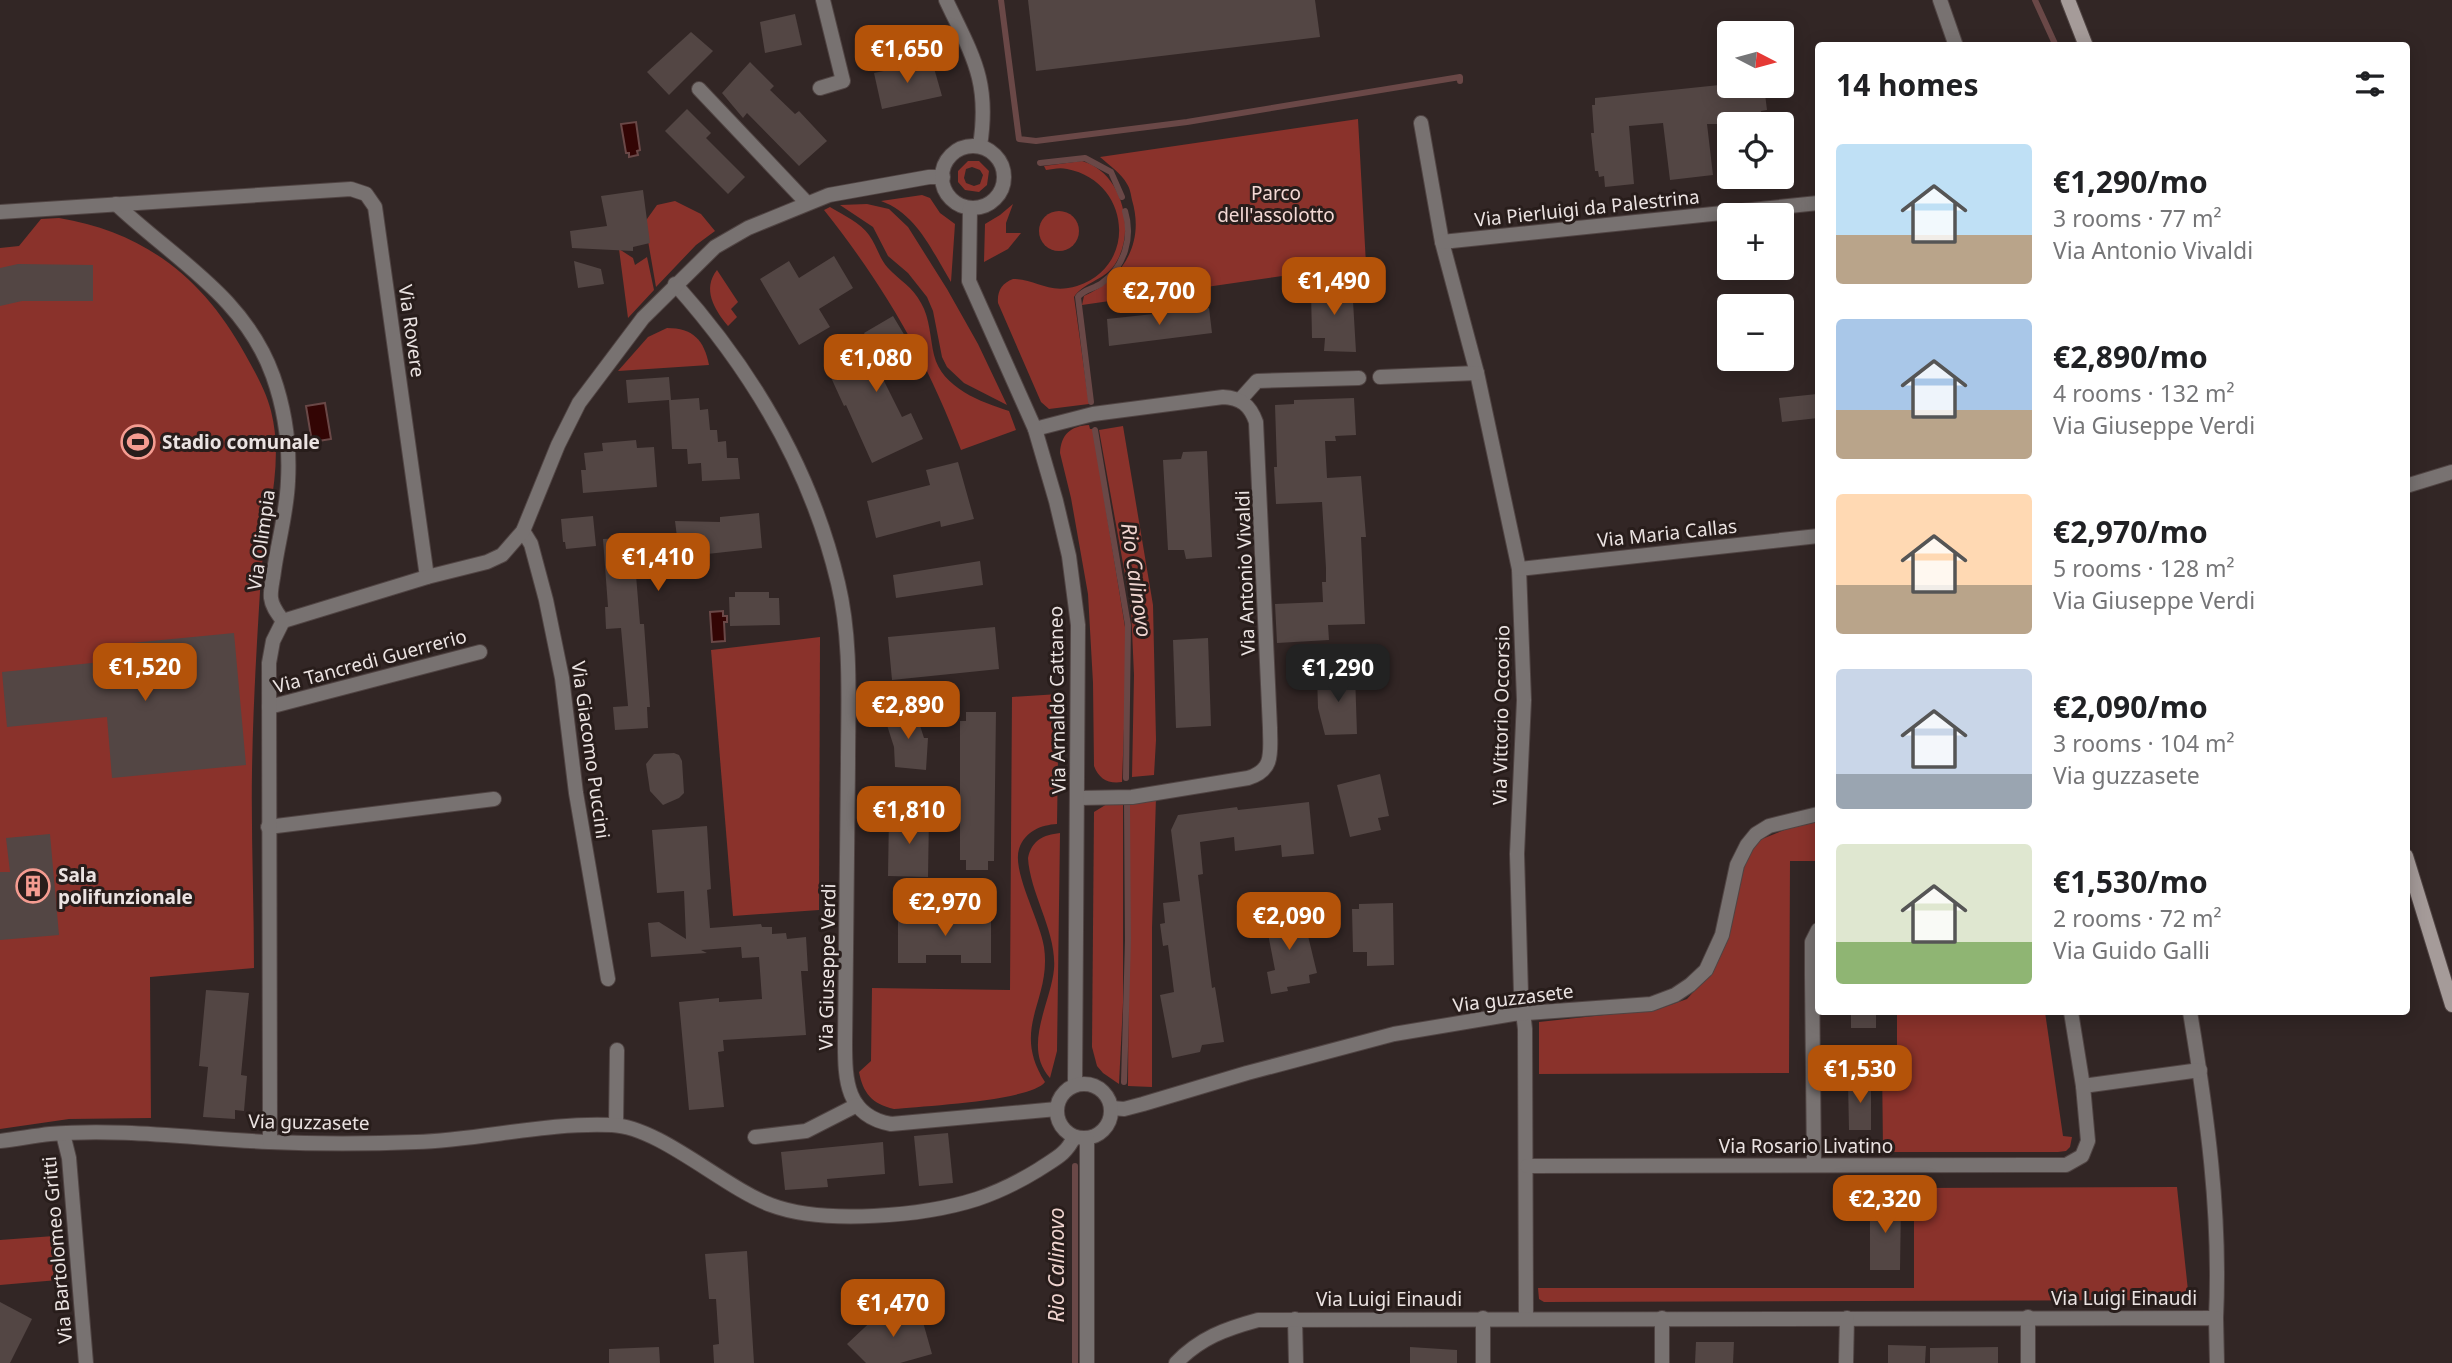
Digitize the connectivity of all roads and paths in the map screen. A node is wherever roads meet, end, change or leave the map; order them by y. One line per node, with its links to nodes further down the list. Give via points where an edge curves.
1 (823, 0): 7 (street, via 843,81)
2 (946, 0): 10 (street, via 978,69 984,96)
3 (1940, 0): 5 (street)
4 (2068, 0): 6 (main road)
5 (1955, 42)
6 (2084, 42)
7 (820, 88)
8 (699, 89): 12 (street)
9 (1421, 123): 17 (street, Via Vittorio Occorsio)
10 (980, 146): 11 (street, via 954,153); 15 (street, via 998,157 1004,177 998,196)
11 (943, 177): 12 (street); 15 (street, via 948,194)
12 (806, 202): 18 (street, via 715,247)
13 (1815, 203): 17 (street, Via Pierluigi da Palestrina)
14 (116, 204): 16 (street); 31 (street, Via Rovere, via 351,189 372,200); 32 (street, Via Olimpia, via 234,307 272,374 288,442 288,484 270,596)
15 (970, 208): 23 (street, Via Arnaldo Cattaneo, via 969,281)
16 (0, 212)
17 (1442, 242): 19 (street, Via Vittorio Occorsio)
18 (675, 284): 28 (street, via 643,318 579,403); 50 (street, Via Giuseppe Verdi, via 765,402 802,473 839,585 848,683 845,1077)
19 (1477, 373): 20 (street); 30 (street, Via Vittorio Occorsio)
20 (1380, 377)
21 (1359, 378): 22 (street, via 1257,381)
22 (1240, 400): 23 (street, via 1223,397 1093,414); 35 (street, Via Antonio Vivaldi, via 1256,422 1269,761 1259,775 1248,778 1132,797)
23 (1035, 429): 35 (street, Via Arnaldo Cattaneo, via 1069,556 1078,625)
24 (2452, 472): 26 (street)
25 (2410, 477): 26 (street)
26 (2421, 479): 27 (street)
27 (2410, 484)
28 (523, 531): 31 (street, via 502,555); 41 (street, Via Giacomo Puccini, via 546,600 562,678 576,793)
29 (1815, 536): 30 (street, Via Maria Callas)
30 (1519, 569): 43 (street, Via Vittorio Occorsio, via 1524,701 1517,854)
31 (428, 577): 32 (street)
32 (284, 621): 34 (street, via 273,641 269,663)
33 (480, 652): 34 (street, Via Tancredi Guerrerio)
34 (269, 707): 38 (street)
35 (1079, 798): 48 (street, Via Arnaldo Cattaneo)
36 (494, 799): 38 (street)
37 (1815, 815): 43 (street, Via guzzasete, via 1769,826 1747,845 1737,865 1722,935 1706,970 1690,985 1651,1004)
38 (268, 827): 58 (street)
39 (2410, 869): 42 (main road)
40 (1815, 936): 59 (street, via 1811,976)
41 (608, 979)
42 (2452, 1005)
43 (1524, 1013): 51 (street, Via guzzasete, via 1394,1034 1124,1109); 60 (street, Via Vittorio Occorsio)
44 (2071, 1015): 49 (street)
45 (2191, 1015): 47 (street)
46 (617, 1050): 53 (street)
47 (2200, 1070): 49 (street); 66 (street, via 2216,1195)
48 (1075, 1085): 51 (street, via 1099,1088); 52 (street, via 1063,1095)
49 (2083, 1086): 59 (street, Via Rosario Livatino, via 2088,1141 2082,1156 2066,1165)
50 (857, 1105): 52 (street, via 891,1124); 55 (street, via 806,1131)
51 (1112, 1108): 56 (street, via 1103,1132)
52 (1057, 1109): 56 (street, via 1059,1123 1068,1134)
53 (616, 1125): 56 (street, Via guzzasete, via 664,1143 775,1207 835,1215 925,1210 978,1199 1025,1178); 58 (street, Via guzzasete, via 417,1142)
54 (63, 1134): 57 (street, Via guzzasete); 58 (street, Via guzzasete); 68 (street, Via Bartolomeo Gritti, via 69,1158)
55 (755, 1137)
56 (1081, 1138): 69 (street)
57 (0, 1141)
58 (270, 1142)
59 (1814, 1164): 60 (street, Via Rosario Livatino)
60 (1527, 1166): 63 (street, Via Vittorio Occorsio)
61 (2028, 1317): 65 (street, Via Luigi Einaudi); 66 (street, Via Luigi Einaudi); 75 (street, Via Luigi Einaudi)
62 (1483, 1318): 63 (street, Via Luigi Einaudi); 67 (street, Via Luigi Einaudi); 72 (street, Via Luigi Einaudi)
63 (1527, 1318): 64 (street, Via Luigi Einaudi)
64 (1662, 1318): 65 (street, Via Luigi Einaudi); 73 (street)
65 (1847, 1318): 74 (street)
66 (2216, 1318): 76 (street, Via Luigi Einaudi)
67 (1295, 1319): 70 (street, Via Luigi Einaudi, via 1258,1320 1222,1329); 71 (street, Via Luigi Einaudi)
68 (86, 1363)
69 (1087, 1363)
70 (1176, 1363)
71 (1296, 1363)
72 (1483, 1363)
73 (1662, 1363)
74 (1846, 1363)
75 (2028, 1363)
76 (2217, 1363)

